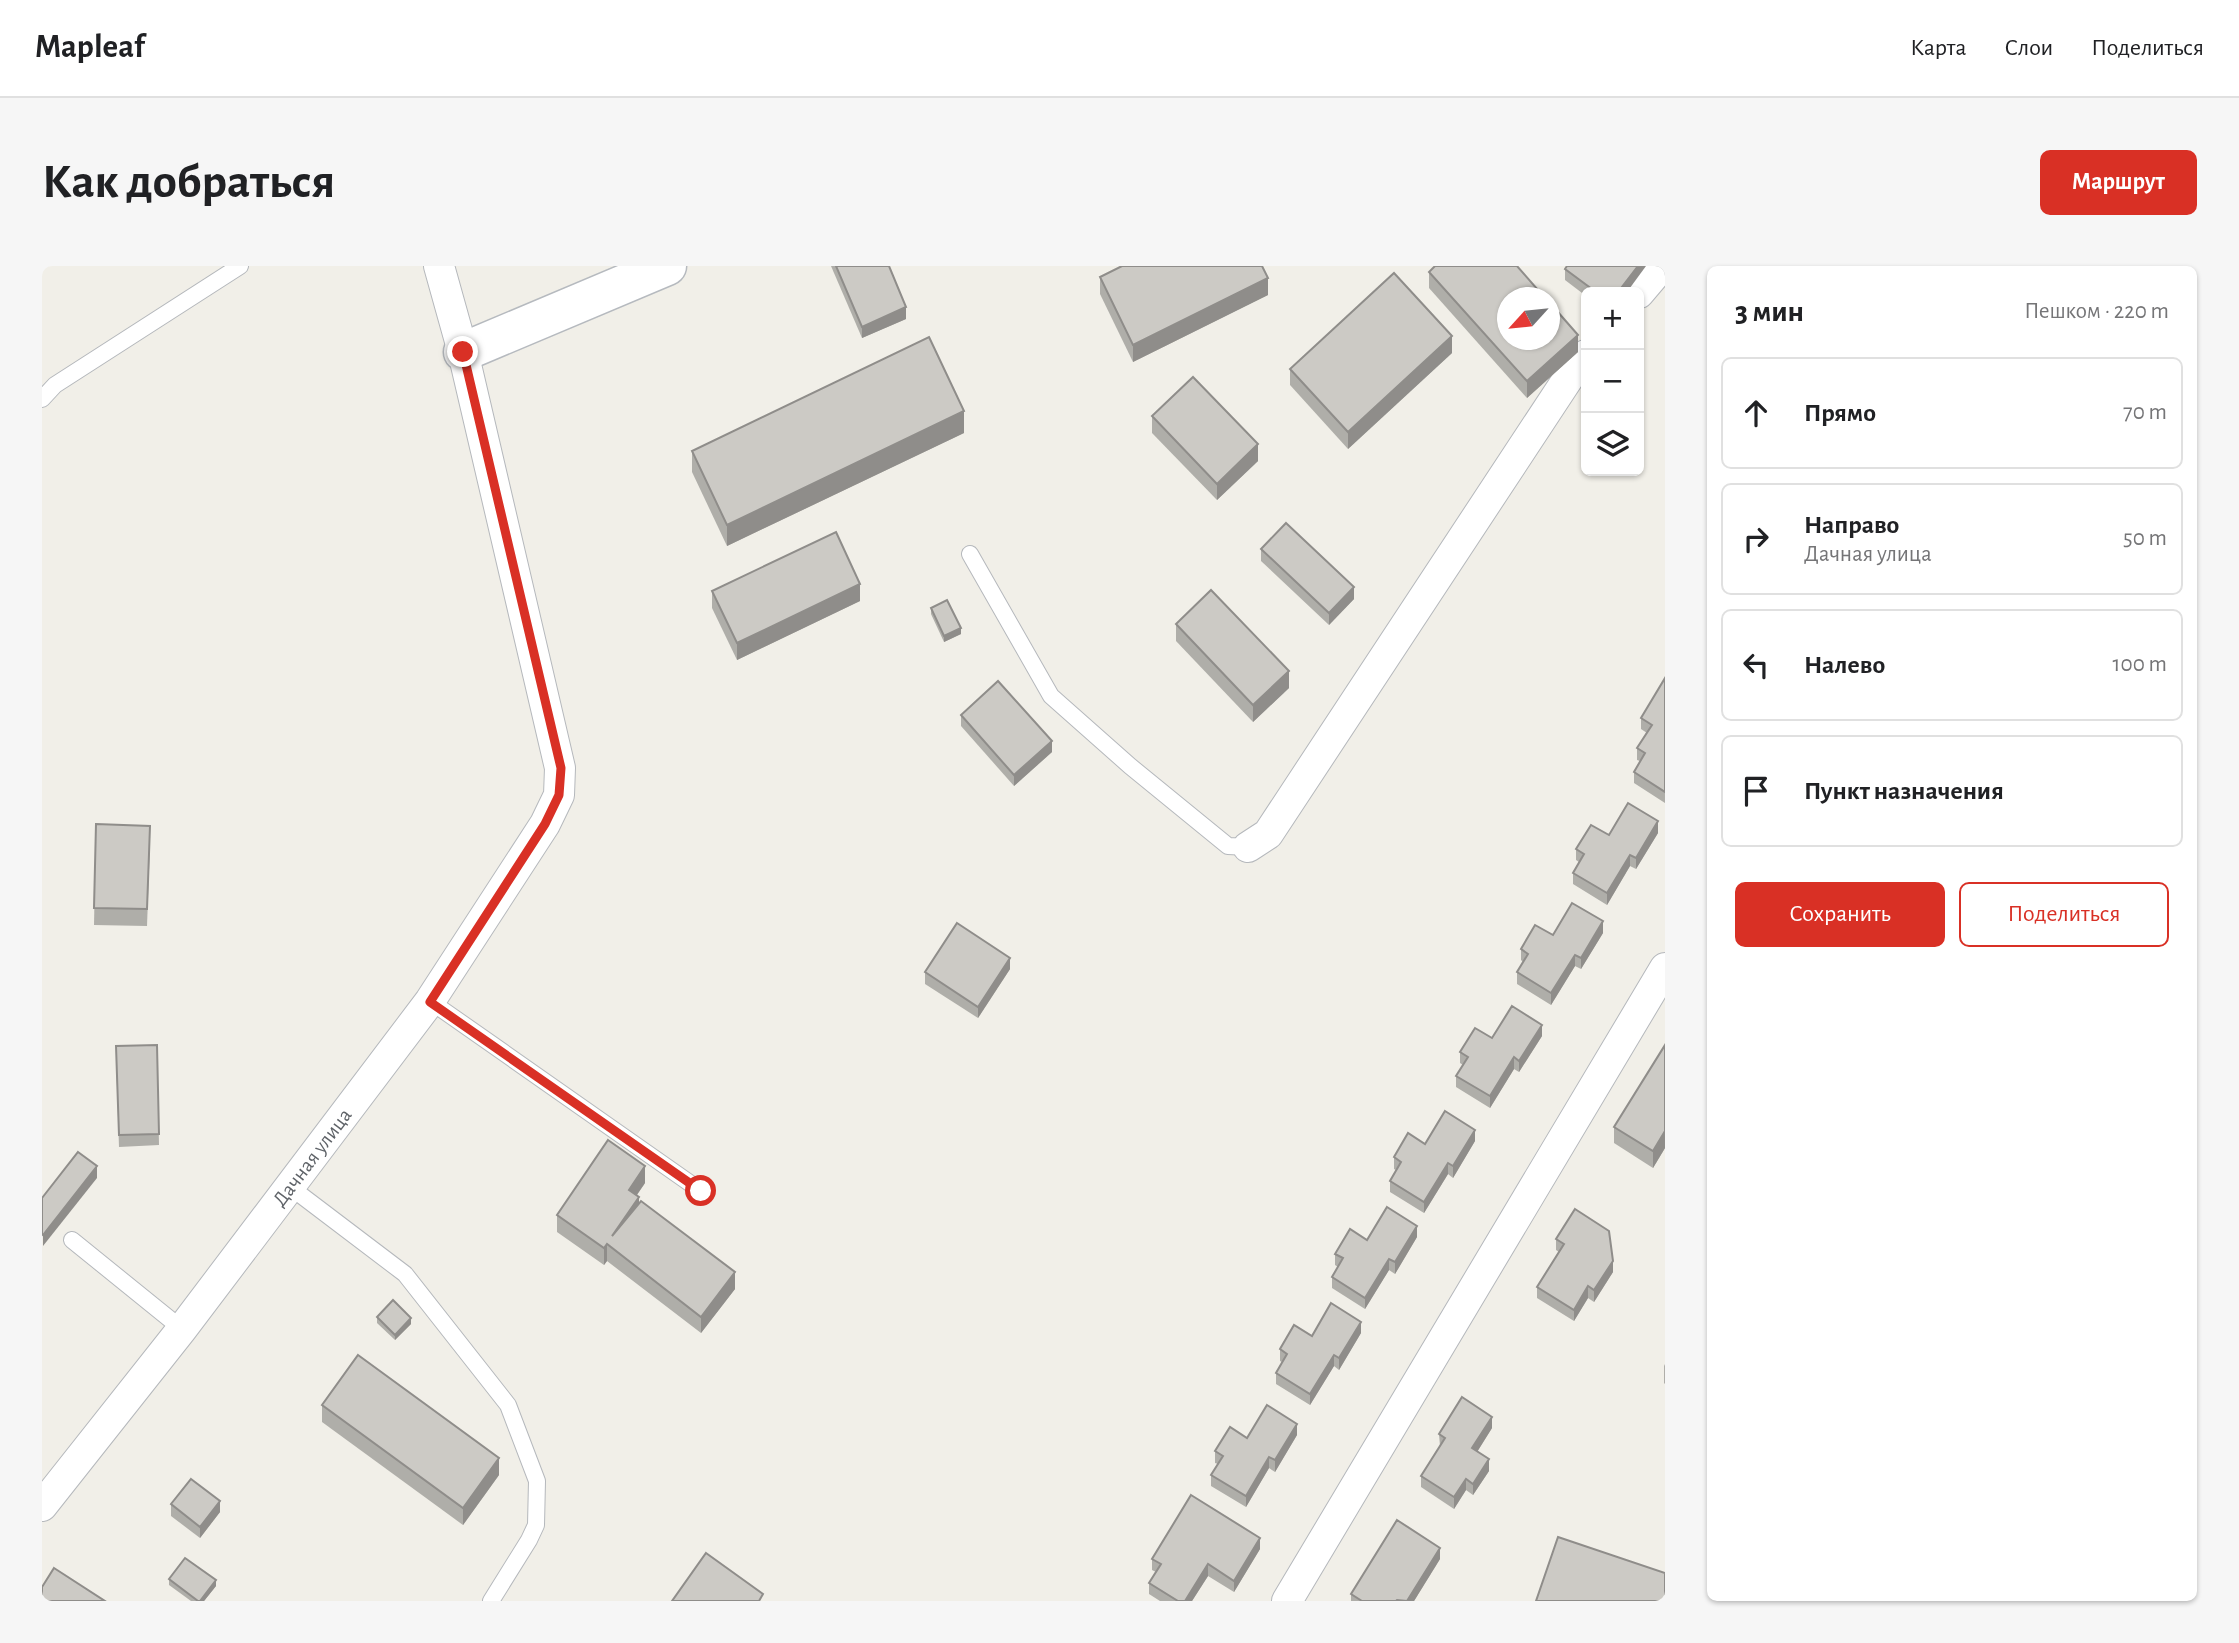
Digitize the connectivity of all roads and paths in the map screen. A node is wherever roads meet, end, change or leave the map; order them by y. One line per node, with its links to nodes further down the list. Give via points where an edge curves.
1 (240, 266): 8 (lane, via 55,385)
2 (439, 266): 6 (street)
3 (667, 266): 6 (street)
4 (1662, 266): 5 (street)
5 (1644, 287)
6 (463, 352): 12 (street, Дачная улица, via 561,768 559,795 545,824)
7 (1581, 361): 10 (street, via 1268,834)
8 (42, 399)
9 (970, 554): 10 (lane, via 1051,696 1228,846)
10 (1248, 847)
11 (1665, 968): 19 (street)
12 (430, 1002): 13 (street, Дачная улица); 14 (lane)
13 (289, 1186): 16 (street, Дачная улица); 18 (lane, via 405,1274 508,1405 537,1481 536,1525)
14 (701, 1191)
15 (72, 1240): 16 (lane)
16 (182, 1329): 17 (street, Дачная улица)
17 (42, 1506)
18 (491, 1601)
19 (1287, 1601)

